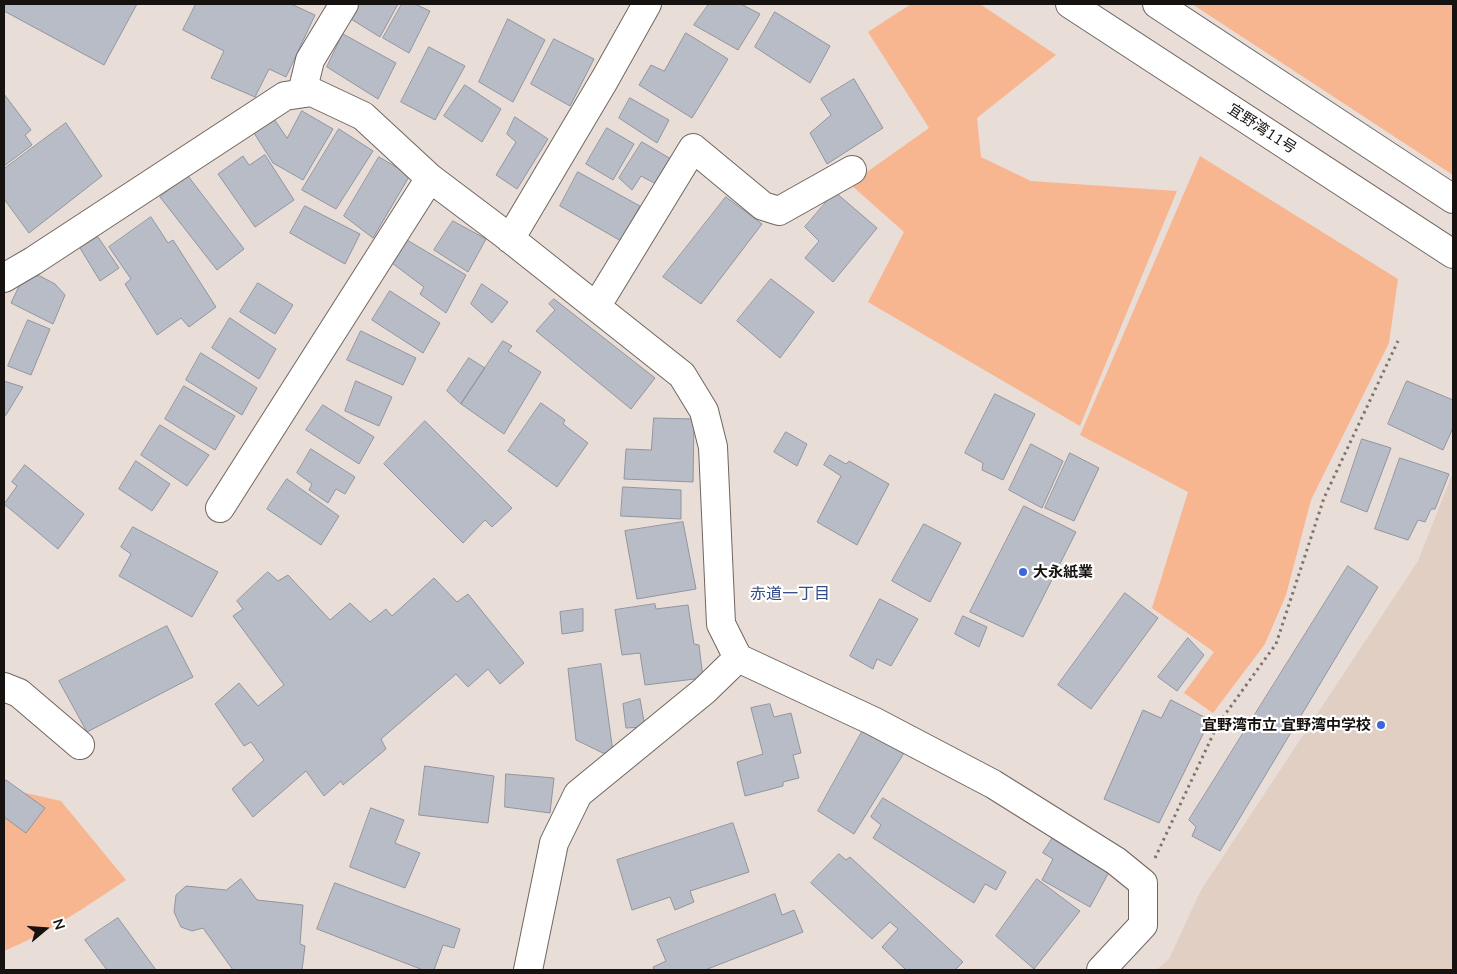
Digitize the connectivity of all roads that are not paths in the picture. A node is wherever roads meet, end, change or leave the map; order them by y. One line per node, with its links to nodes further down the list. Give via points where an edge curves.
1 (344, 4): 5 (street, via 310,60)
2 (647, 4): 9 (street)
3 (1070, 4): 10 (street, 宜野湾11号)
4 (1157, 4): 8 (street)
5 (302, 93): 7 (street, via 312,92 363,116); 11 (street, via 284,96)
6 (852, 170): 12 (street, via 779,211 763,206 693,148)
7 (430, 178): 9 (street); 13 (street)
8 (1453, 199)
9 (510, 239): 12 (street)
10 (1453, 254)
11 (4, 278)
12 (596, 307): 14 (street, via 682,375 704,411 713,446 721,624)
13 (220, 508)
14 (738, 658): 17 (street, via 704,691 578,794 554,843); 18 (street, via 873,721 993,784 1116,861 1144,883 1142,925)
15 (4, 687): 16 (street, via 18,693)
16 (80, 745)
17 (528, 970)
18 (1101, 970)

